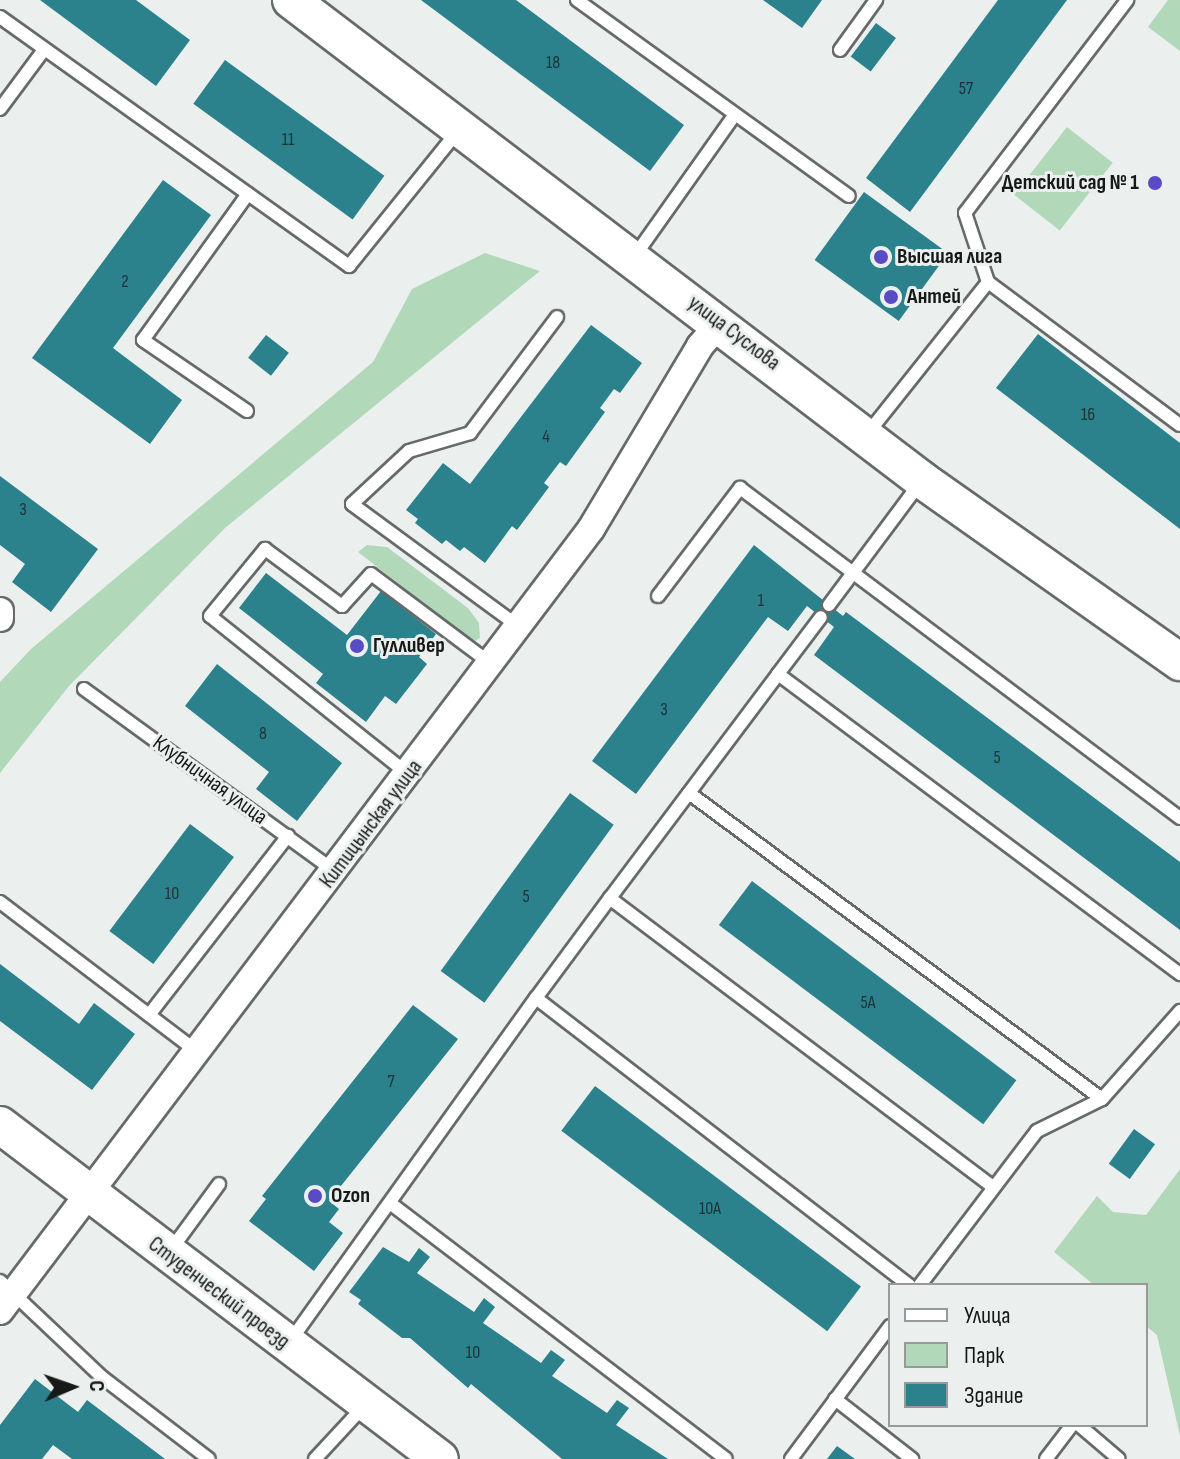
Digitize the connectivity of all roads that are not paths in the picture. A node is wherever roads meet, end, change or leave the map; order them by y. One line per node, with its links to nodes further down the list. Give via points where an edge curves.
1 (291, 0): 10 (street, улица Суслова)
2 (577, 0): 9 (lane)
3 (876, 0): 6 (lane)
4 (1127, 0): 14 (lane, via 965,213)
5 (0, 17): 7 (lane)
6 (840, 50)
7 (43, 51): 8 (lane); 11 (lane)
8 (0, 109)
9 (734, 116): 12 (lane); 13 (lane)
10 (459, 128): 11 (lane, via 349,266); 13 (street, улица Суслова)
11 (248, 194): 17 (lane, via 143,340)
12 (849, 196)
13 (634, 257): 16 (street, улица Суслова)
14 (988, 282): 18 (lane); 19 (lane)
15 (557, 317): 25 (lane, via 470,433 409,451 352,504)
16 (721, 322): 19 (street, улица Суслова); 25 (street, Китицынская улица, via 700,346 591,529)
17 (247, 411)
18 (1180, 425)
19 (868, 433): 20 (street, улица Суслова)
20 (922, 480): 21 (lane); 26 (street, улица Суслова)
21 (853, 573): 22 (lane, via 740,488); 23 (lane); 32 (lane)
22 (658, 596)
23 (829, 605)
24 (821, 617): 28 (lane)
25 (518, 626): 27 (street, Китицынская улица)
26 (1180, 662)
27 (490, 663): 30 (street, Китицынская улица); 30 (lane, via 371,574 342,606 265,549 210,616)
28 (778, 674): 31 (lane); 37 (lane)
29 (84, 689): 33 (lane, Клубничная улица)
30 (408, 774): 34 (street, Китицынская улица)
31 (689, 793): 35 (lane); 42 (lane)
32 (1180, 818)
33 (288, 836): 34 (lane, Клубничная улица); 40 (lane)
34 (336, 872): 41 (street, Китицынская улица)
35 (610, 898): 38 (lane); 45 (lane)
36 (0, 902): 40 (lane)
37 (1180, 974)
38 (536, 998): 47 (lane); 49 (lane)
39 (1180, 1011): 42 (lane)
40 (149, 1015): 41 (lane)
41 (195, 1050): 46 (street, Китицынская улица)
42 (1102, 1099): 45 (lane, via 1037,1131)
43 (0, 1125): 46 (street, Студенческий проезд)
44 (219, 1184): 48 (lane)
45 (993, 1187): 50 (lane)
46 (88, 1192): 48 (street, Студенческий проезд); 51 (street, Китицынская улица)
47 (390, 1203): 53 (lane); 61 (lane)
48 (168, 1254): 53 (street, Студенческий проезд)
49 (906, 1283)
50 (921, 1283)
51 (5, 1295): 58 (lane)
52 (888, 1329): 54 (lane)
53 (288, 1345): 55 (street, Студенческий проезд)
54 (835, 1399): 62 (lane); 63 (lane)
55 (366, 1403): 59 (lane); 60 (street, Студенческий проезд)
56 (1070, 1427): 64 (lane)
57 (1081, 1427): 65 (lane)
58 (209, 1459)
59 (315, 1459)
60 (440, 1459)
61 (726, 1459)
62 (791, 1459)
63 (912, 1459)
64 (1046, 1459)
65 (1119, 1459)

